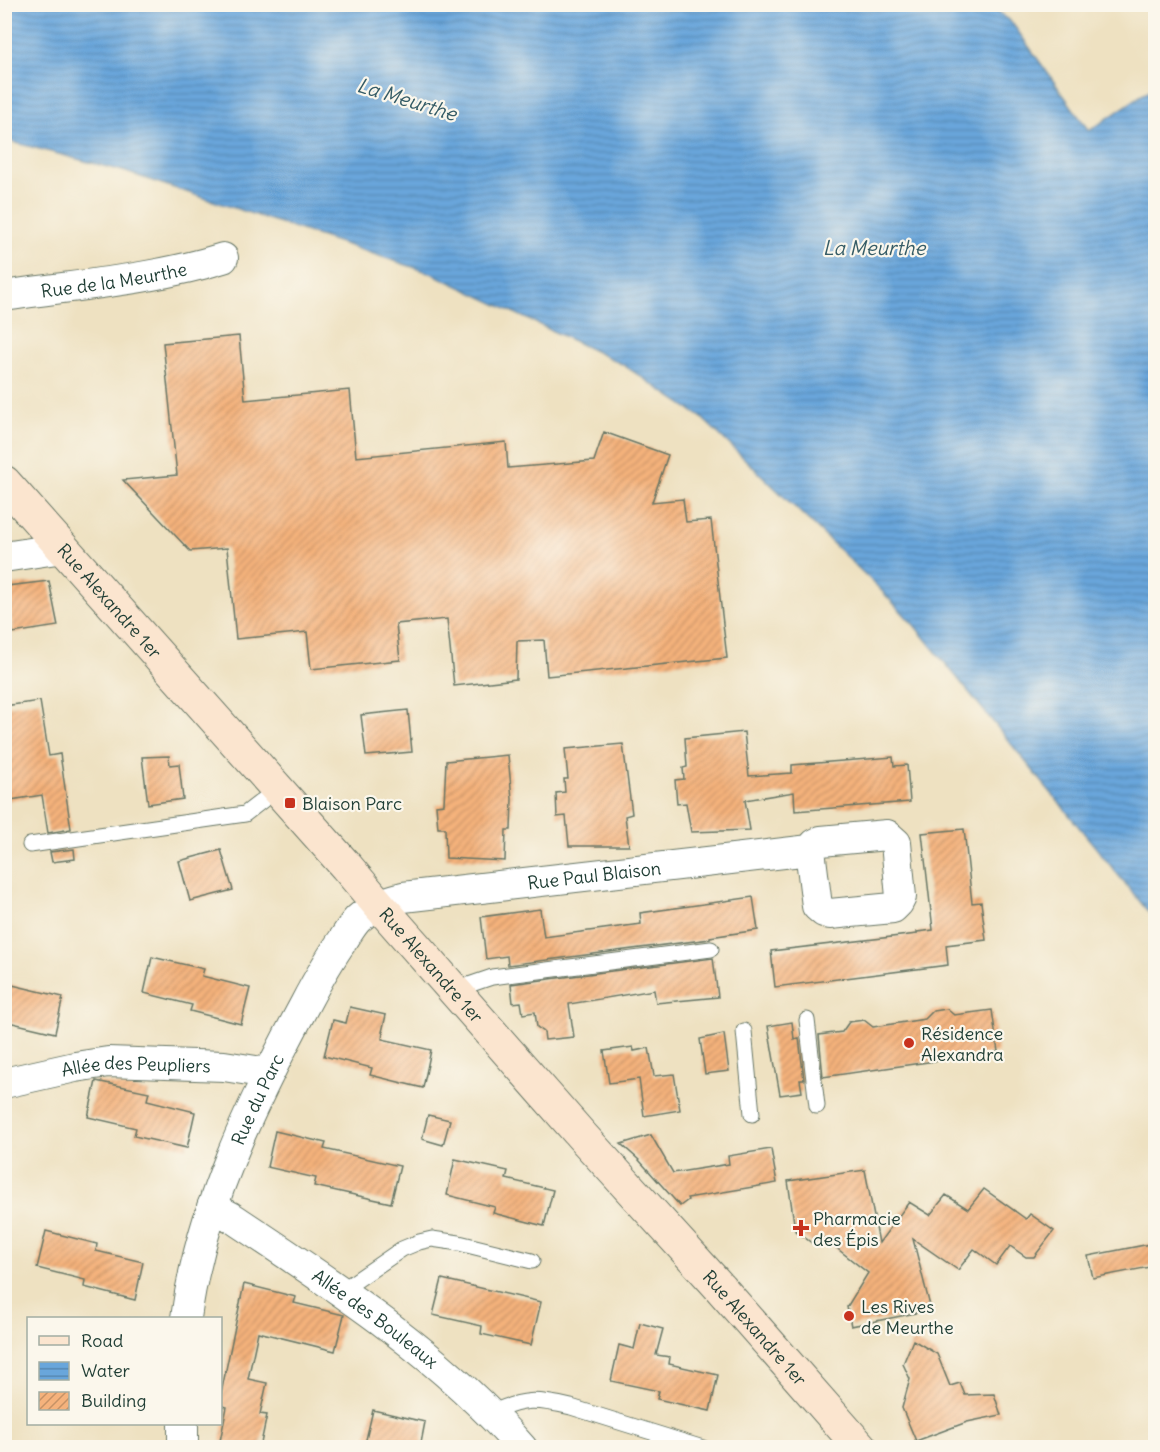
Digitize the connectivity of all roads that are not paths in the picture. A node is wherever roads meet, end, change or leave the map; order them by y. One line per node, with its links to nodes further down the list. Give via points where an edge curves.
1 (223, 258): 2 (street, Rue de la Meurthe, via 144,276)
2 (4, 296)
3 (4, 482): 4 (main road, Rue Alexandre 1er)
4 (63, 548): 5 (street); 6 (main road, Rue Alexandre 1er)
5 (4, 557)
6 (277, 789): 7 (lane, via 245,814); 9 (main road, Rue Alexandre 1er)
7 (30, 845)
8 (810, 850): 9 (street, Rue Paul Blaison, via 402,897)
9 (378, 904): 11 (main road, Rue Alexandre 1er); 14 (street, Rue du Parc, via 357,920 340,944)
10 (711, 949): 11 (lane, via 492,977)
11 (454, 990): 27 (main road, Rue Alexandre 1er)
12 (807, 1020): 16 (lane)
13 (744, 1031): 17 (lane)
14 (268, 1073): 15 (street, Allée des Peupliers, via 224,1066 108,1062); 18 (street, Rue du Parc)
15 (6, 1080)
16 (817, 1106)
17 (752, 1114)
18 (212, 1207): 20 (street, Allée des Bouleaux); 21 (street, Rue du Parc)
19 (532, 1261): 20 (lane, via 432,1239 402,1249)
20 (341, 1291): 22 (street, Allée des Bouleaux, via 428,1357)
21 (186, 1317)
22 (491, 1413): 25 (street, Allée des Bouleaux); 26 (lane, via 528,1401 550,1402)
23 (183, 1425): 24 (street)
24 (183, 1448)
25 (522, 1448)
26 (703, 1448)
27 (861, 1448)

